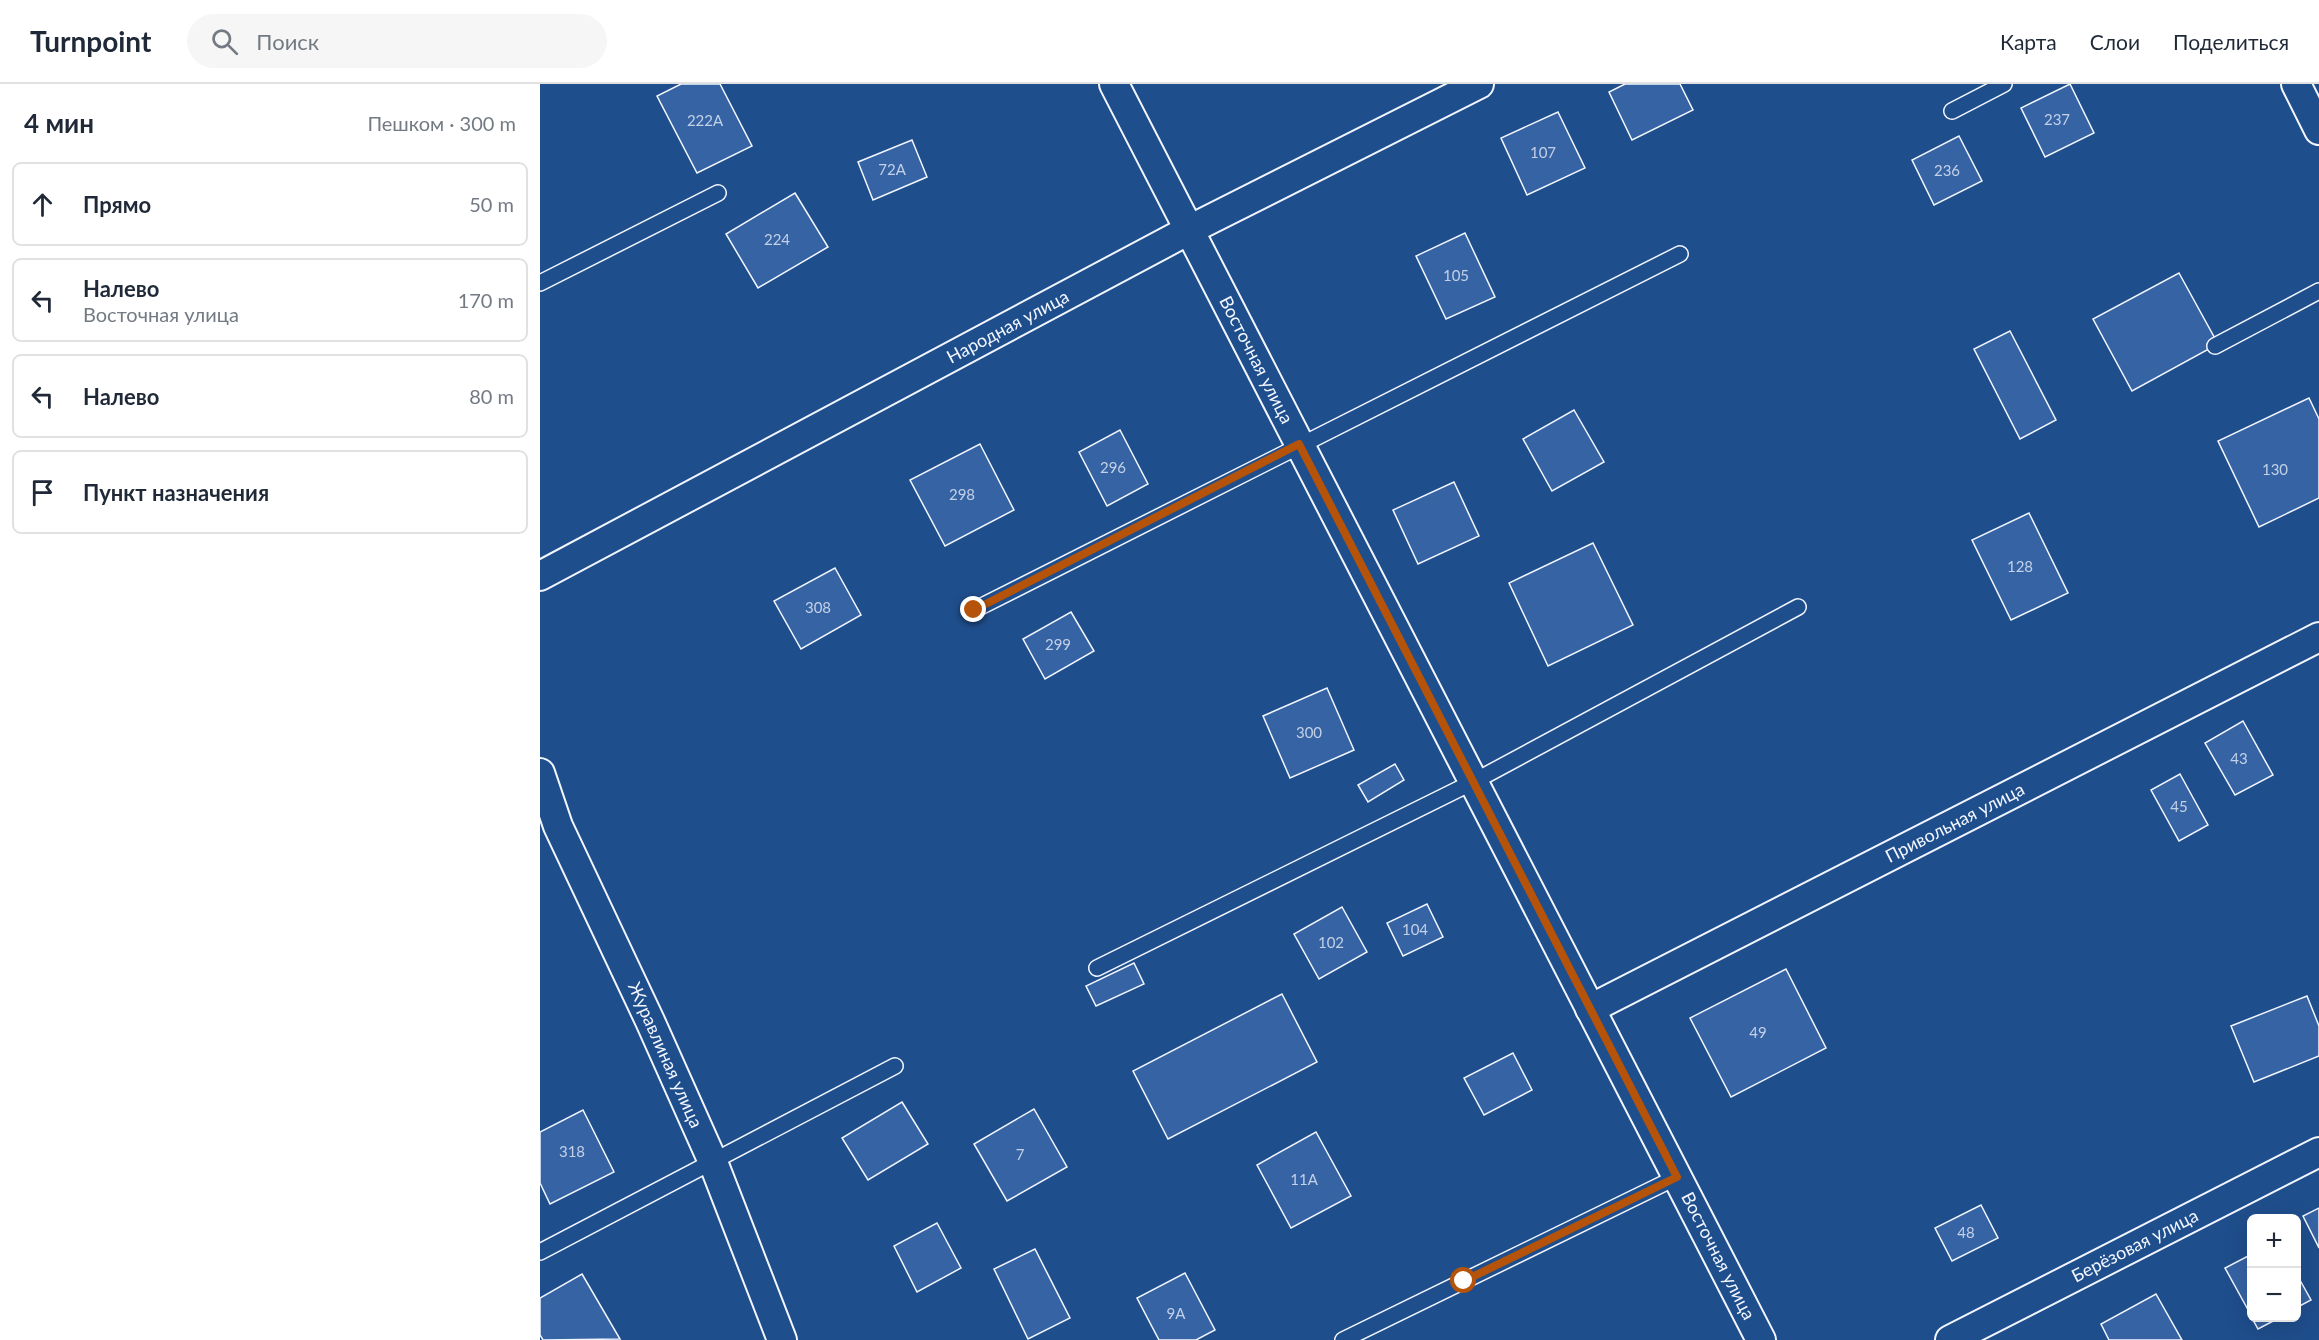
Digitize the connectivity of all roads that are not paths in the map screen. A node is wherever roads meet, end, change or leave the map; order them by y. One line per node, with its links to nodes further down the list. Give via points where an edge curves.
1 (1114, 84): 8 (street, Восточная улица)
2 (1479, 84): 8 (street, Народная улица)
3 (2004, 84): 5 (lane)
4 (2296, 84): 6 (street)
5 (1952, 111)
6 (2319, 130)
7 (718, 193): 10 (lane)
8 (1189, 230): 13 (street, Восточная улица); 14 (street, Народная улица)
9 (1680, 254): 13 (lane)
10 (540, 283)
11 (2319, 291): 12 (lane)
12 (2215, 346)
13 (1299, 444): 16 (lane); 19 (street, Восточная улица)
14 (540, 576)
15 (1798, 607): 19 (lane)
16 (974, 610)
17 (2319, 637): 22 (street, Привольная улица)
18 (540, 773): 20 (street, Журавлиная улица)
19 (1473, 782): 21 (lane); 22 (street, Восточная улица)
20 (549, 829): 25 (street, Журавлиная улица, via 650,1021)
21 (1097, 968)
22 (1590, 1010): 26 (street, Восточная улица)
23 (895, 1066): 25 (lane)
24 (2319, 1152): 31 (street, Берёзовая улица)
25 (713, 1162): 27 (lane); 28 (street, Журавлиная улица)
26 (1677, 1177): 29 (lane); 30 (street, Восточная улица)
27 (540, 1252)
28 (782, 1340)
29 (1343, 1340)
30 (1761, 1340)
31 (1950, 1340)

